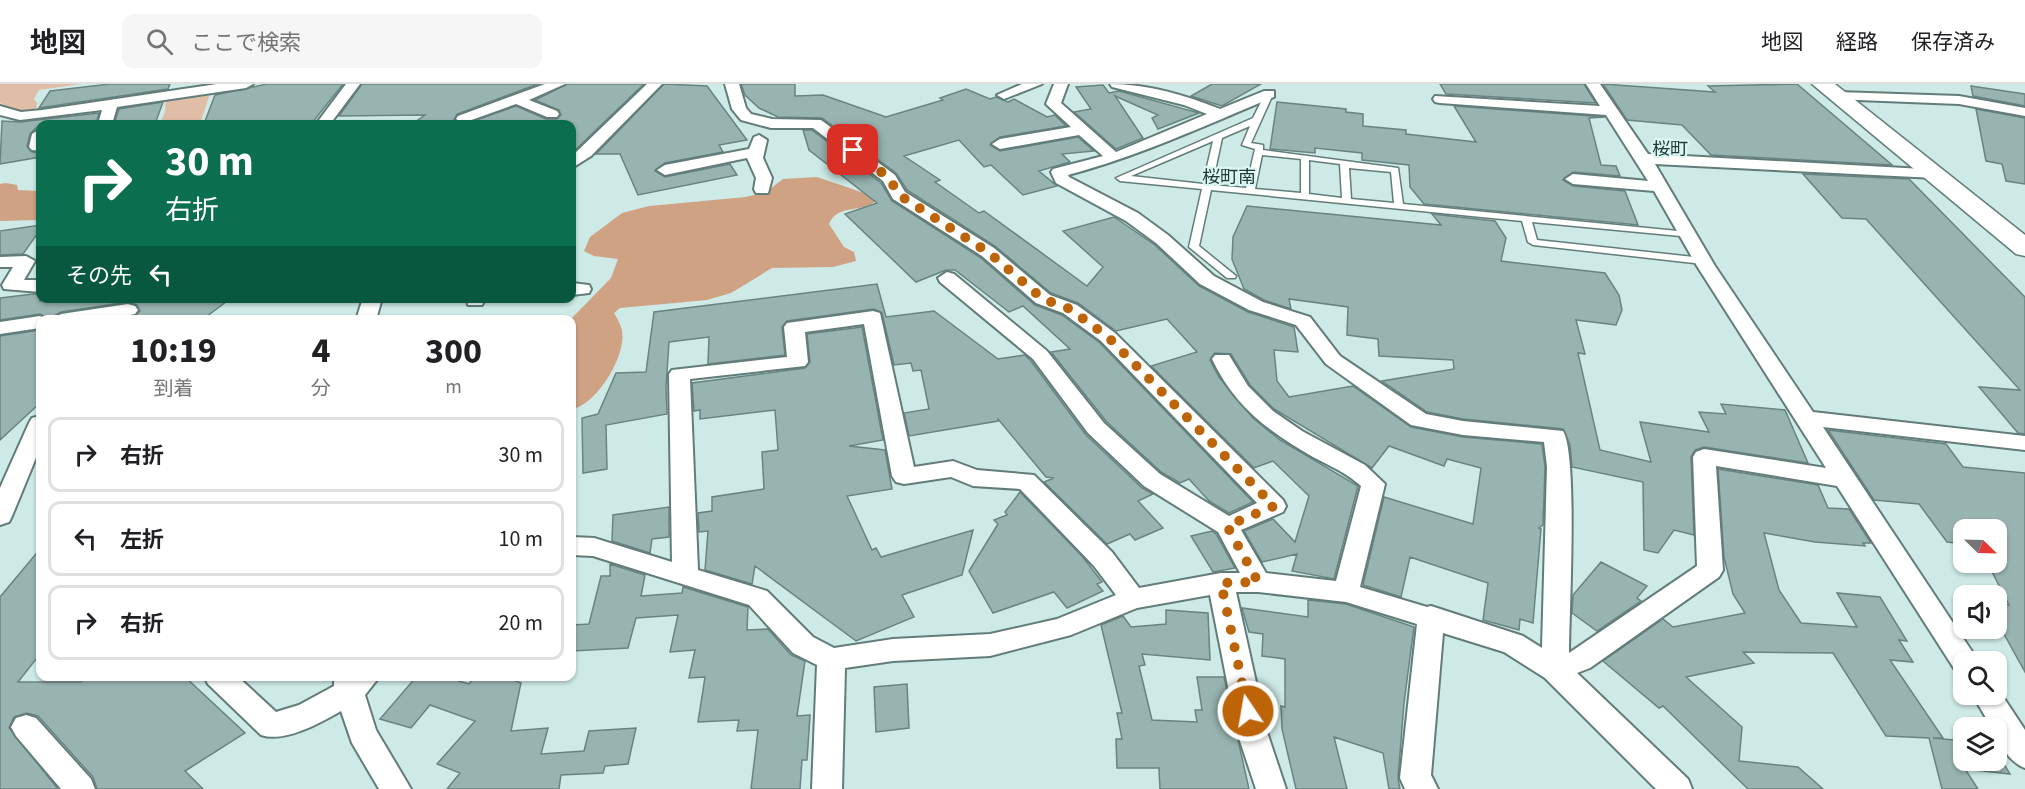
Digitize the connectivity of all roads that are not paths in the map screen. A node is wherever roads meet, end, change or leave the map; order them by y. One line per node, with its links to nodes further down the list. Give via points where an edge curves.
1 (246, 84): 11 (street)
2 (353, 84): 27 (street)
3 (558, 84): 15 (street)
4 (655, 84): 38 (street)
5 (732, 84): 28 (street, via 739,109 746,117)
6 (1035, 84): 14 (street)
7 (1061, 84): 30 (street, via 1053,104)
8 (1117, 84): 23 (street, via 1189,102)
9 (1593, 84): 19 (street)
10 (1981, 84): 18 (street)
11 (184, 88): 17 (street)
12 (1830, 90): 18 (street); 41 (street)
13 (1269, 94): 23 (street); 29 (lane)
14 (1004, 95)
15 (515, 99): 22 (street); 25 (street)
16 (1440, 99): 19 (street)
17 (111, 103): 24 (street); 26 (street)
18 (1980, 104): 20 (street)
19 (1611, 111): 37 (street)
20 (2025, 112)
21 (3, 113): 24 (street)
22 (552, 114)
23 (1222, 115): 36 (street)
24 (45, 119)
25 (463, 119)
26 (106, 120)
27 (326, 120)
28 (757, 120): 33 (street); 68 (street, via 771,124 816,123 889,178 899,195 988,252 1043,299 1070,309 1108,337 1274,506)
29 (1256, 120): 31 (lane); 34 (lane, via 1246,145 1260,147)
30 (1082, 130): 32 (street); 36 (street)
31 (1218, 136): 43 (lane); 43 (lane, via 1120,178)
32 (1000, 144)
33 (756, 152): 40 (street); 45 (street, via 764,178)
34 (1259, 152): 35 (lane); 46 (lane)
35 (1305, 157): 39 (lane); 47 (lane)
36 (1114, 158): 78 (street, via 1059,172 1062,180 1132,217 1162,238 1207,280 1256,306 1303,321 1332,360 1419,420 1555,436 1559,467)
37 (1643, 159): 41 (street); 44 (street)
38 (576, 160)
39 (1344, 165): 48 (lane); 49 (lane, via 1395,170)
40 (665, 170)
41 (1935, 173): 52 (street)
42 (1573, 179): 44 (street)
43 (1207, 187): 46 (lane); 55 (lane, via 1194,247)
44 (1660, 187): 51 (street)
45 (762, 189)
46 (1250, 192): 47 (lane)
47 (1305, 198): 48 (lane)
48 (1347, 202): 49 (lane)
49 (1399, 206): 50 (lane)
50 (1526, 219): 51 (lane); 53 (lane, via 1533,242)
51 (1688, 235): 53 (street)
52 (2025, 248)
53 (1703, 261): 63 (street)
54 (0, 262): 57 (street, via 26,261 11,285)
55 (1231, 276)
56 (947, 278): 68 (street, via 1040,355 1096,429 1152,480)
57 (36, 286)
58 (138, 303): 59 (street)
59 (122, 315)
60 (36, 323): 61 (street)
61 (0, 328)
62 (1222, 359): 73 (street, via 1230,380 1254,408 1289,434 1363,473 1373,484)
63 (1804, 418): 65 (street); 66 (street)
64 (36, 432): 67 (street)
65 (2025, 443)
66 (1844, 479): 76 (street); 78 (street, via 1704,457 1710,570 1580,660)
67 (0, 516)
68 (1227, 526): 71 (street)
69 (576, 546): 70 (street, via 594,547)
70 (685, 575): 74 (street, via 680,374 798,362 794,327 873,317 904,476 953,469 973,478 1026,481 1103,560); 77 (street, via 758,598 803,645)
71 (1258, 582): 72 (street); 73 (street)
72 (1221, 583): 74 (street); 87 (street, via 1252,732)
73 (1346, 591): 75 (street)
74 (1133, 600): 77 (street, via 1061,628 990,645 893,650)
75 (1431, 616): 78 (street, via 1513,644); 88 (street, via 1415,778)
76 (1958, 651)
77 (831, 659): 86 (street)
78 (1556, 670): 89 (street)
79 (223, 681): 80 (street, via 271,726 288,722)
80 (354, 682): 85 (street, via 362,734)
81 (1993, 705): 83 (street)
82 (26, 727): 84 (street)
83 (2025, 755)
84 (80, 789)
85 (396, 789)
86 (827, 789)
87 (1271, 789)
88 (1423, 789)
89 (1677, 789)

